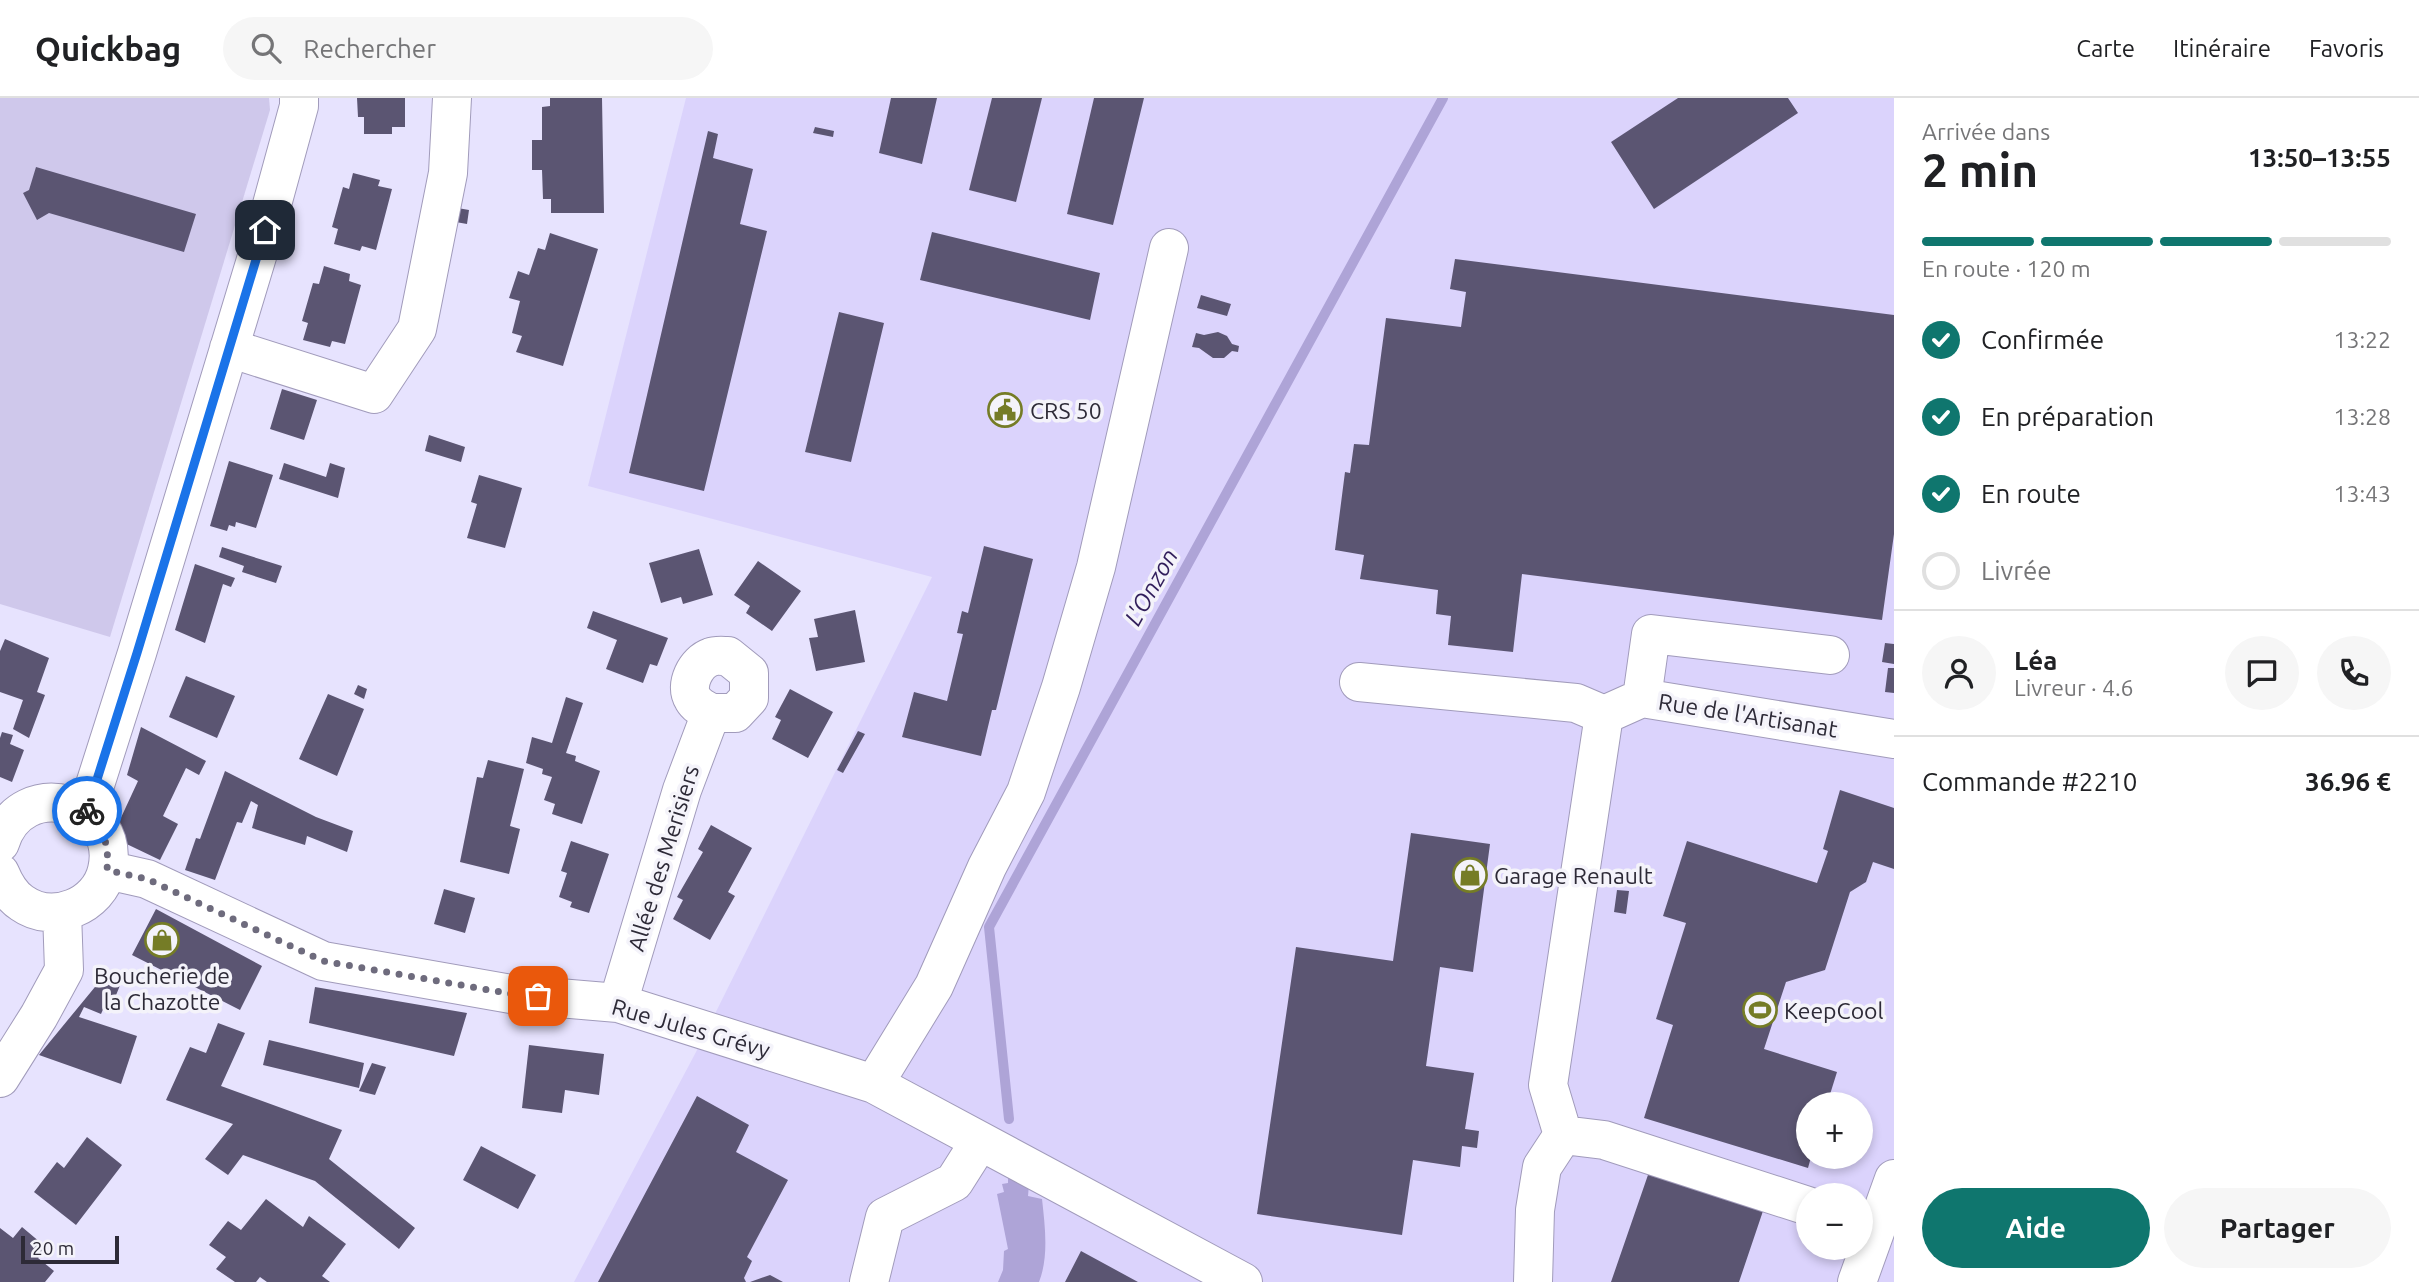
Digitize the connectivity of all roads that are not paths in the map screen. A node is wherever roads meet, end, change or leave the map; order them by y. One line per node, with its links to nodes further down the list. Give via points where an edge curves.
1 (299, 98): 4 (street)
2 (452, 98): 4 (street, via 448,173 417,329 374,394)
3 (1169, 248): 18 (street, via 1096,567 1026,792 934,986)
4 (229, 348): 11 (street)
5 (1830, 655): 7 (street, via 1651,634)
6 (1359, 682): 9 (street, via 1576,703)
7 (1642, 698): 9 (street, Rue de l'Artisanat); 10 (street, Rue de l'Artisanat)
8 (711, 713): 16 (street, Allée des Merisiers, via 682,790)
9 (1604, 715): 19 (street, via 1548,1085)
10 (1894, 739)
11 (86, 813): 12 (street, via 50,801 16,816); 13 (street, via 101,828 108,849)
12 (1, 834)
13 (107, 870): 15 (street, via 98,890 82,905); 16 (street, Rue Jules Grévy, via 147,879 323,961 512,994)
14 (0, 873): 15 (street, via 8,890 23,904 41,912)
15 (62, 912): 17 (street, via 64,970)
16 (618, 1003): 18 (street, Rue Jules Grévy)
17 (0, 1078)
18 (874, 1084): 20 (street, Rue Jules Grévy)
19 (1563, 1135): 22 (street, via 1604,1140); 27 (street, via 1542,1167 1535,1210)
20 (980, 1141): 25 (street, via 954,1182 886,1217); 26 (street, Rue Jules Grévy)
21 (1894, 1179): 23 (street)
22 (1796, 1202)
23 (1873, 1217)
24 (1861, 1260): 28 (street)
25 (869, 1282)
26 (1243, 1282)
27 (1533, 1282)
28 (1857, 1282)

